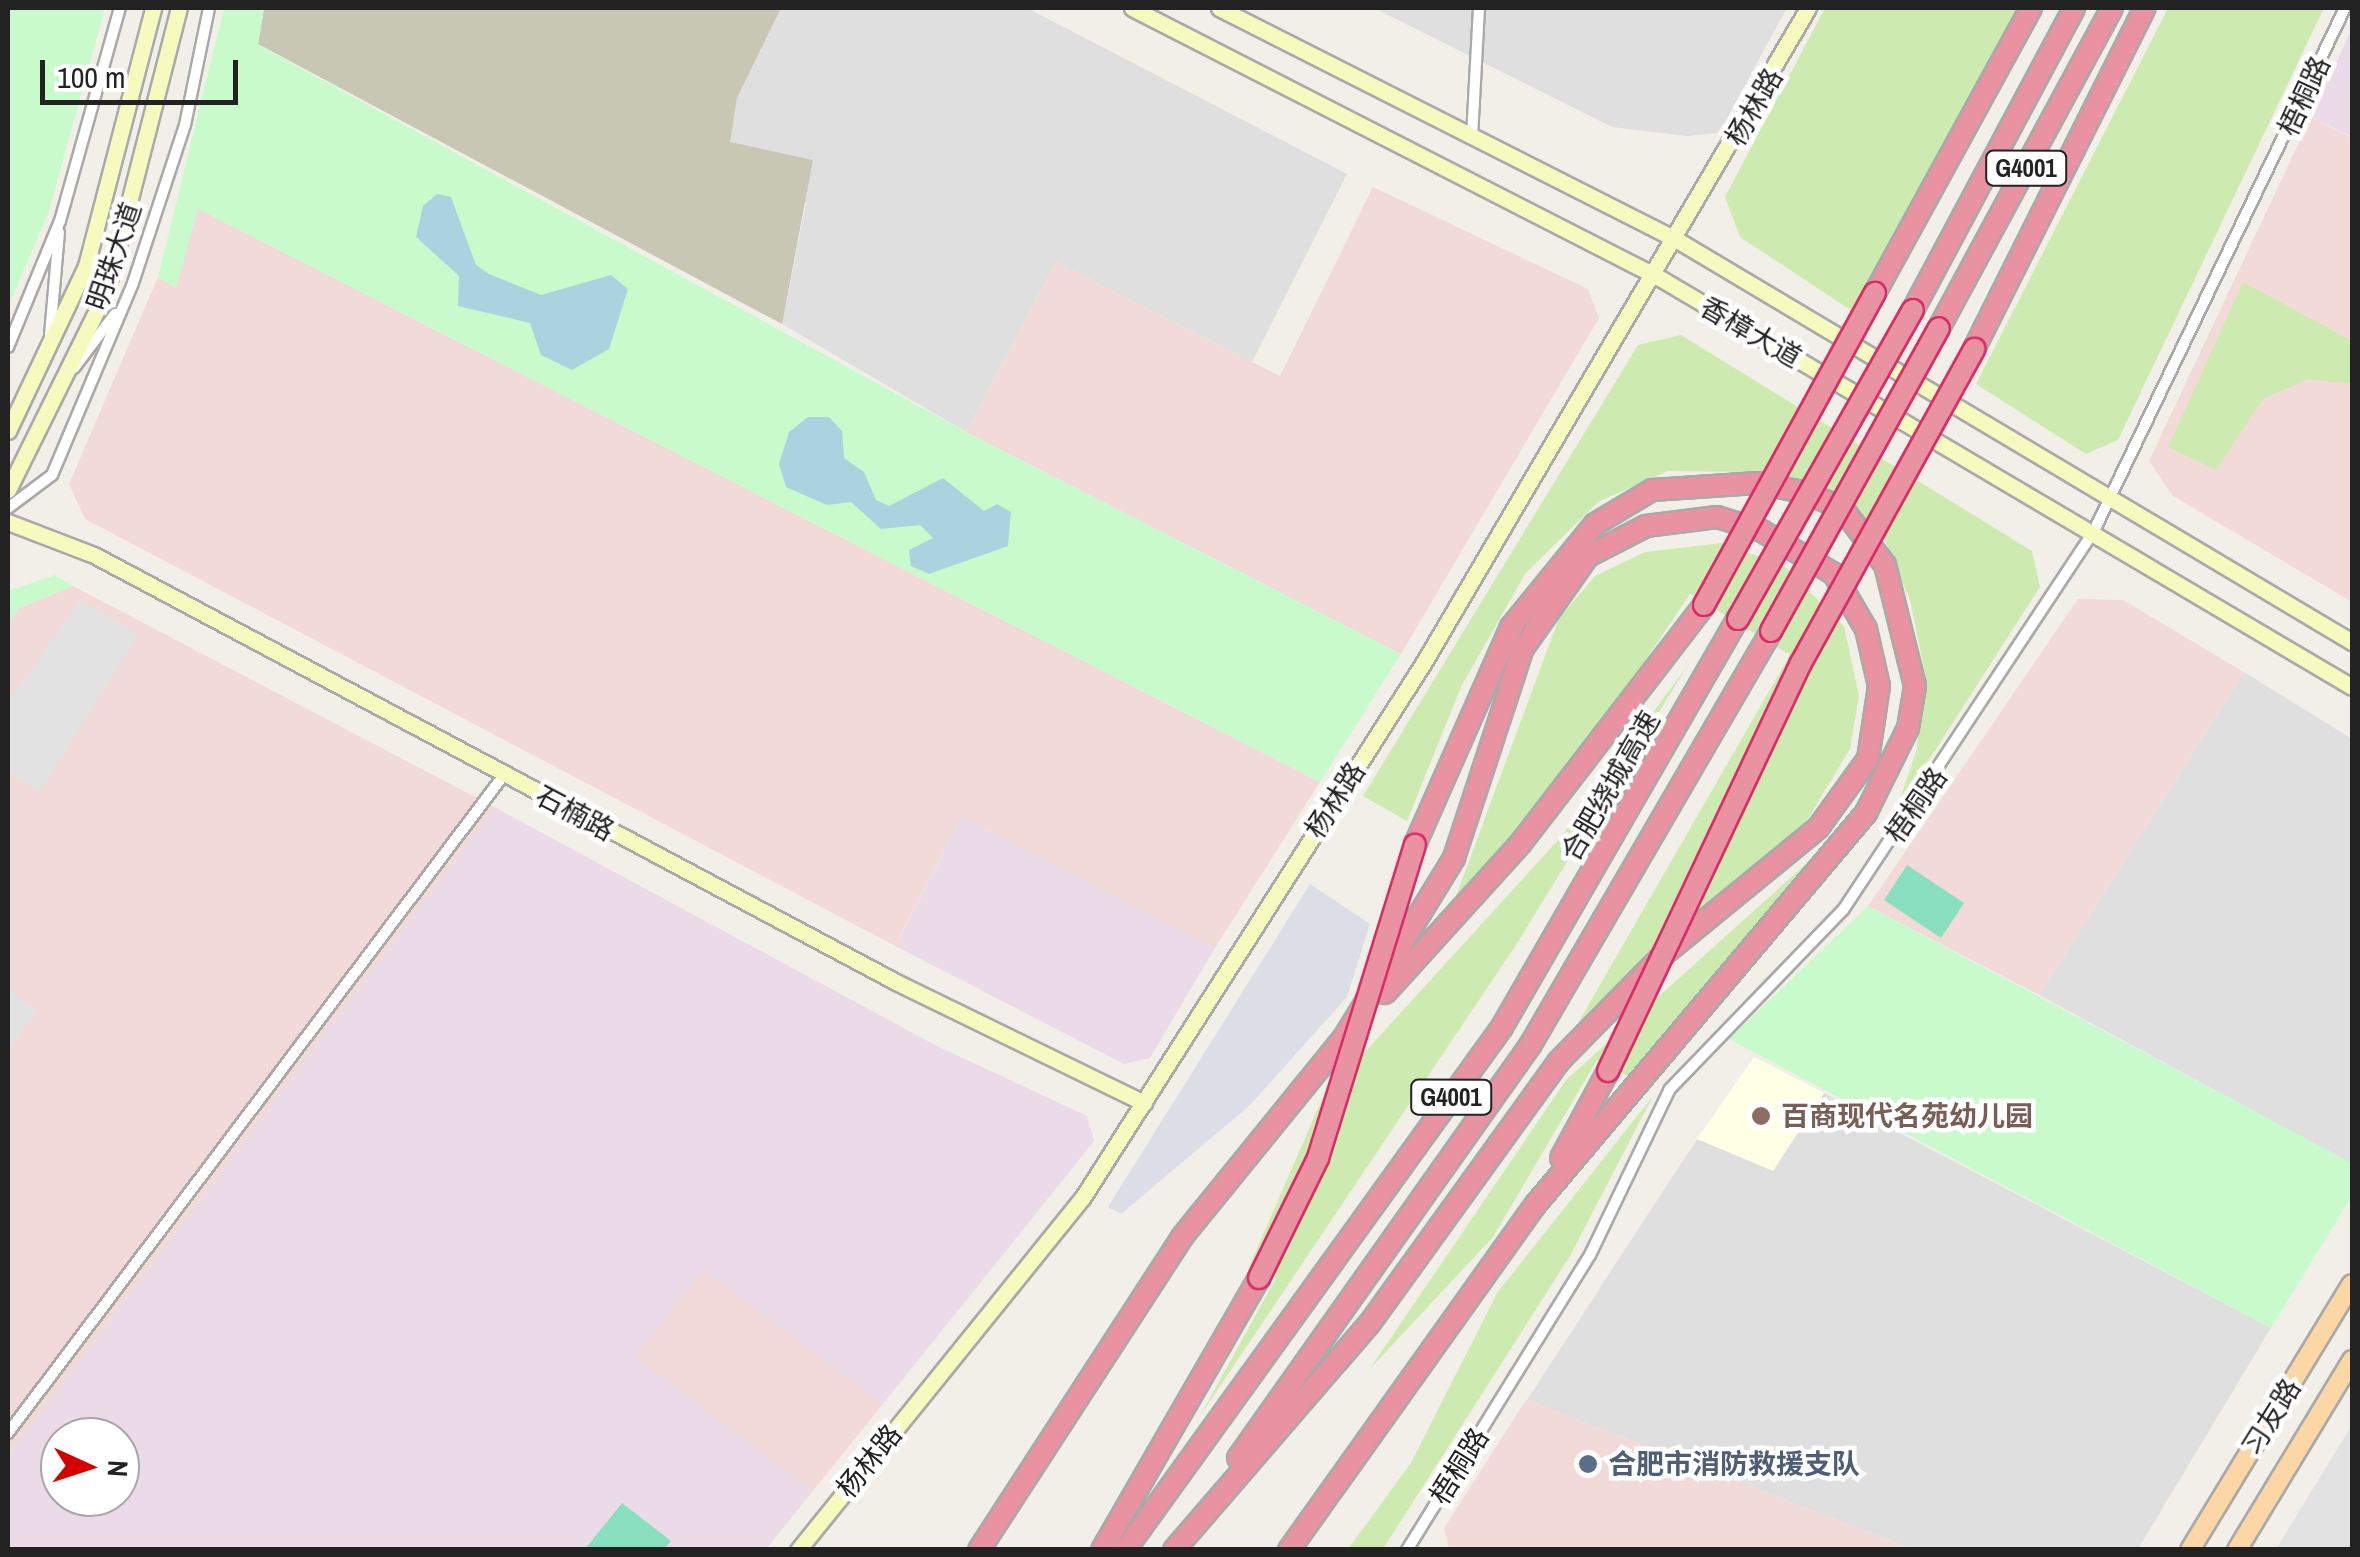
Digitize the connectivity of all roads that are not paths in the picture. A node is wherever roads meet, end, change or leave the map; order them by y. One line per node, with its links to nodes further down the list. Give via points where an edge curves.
1 (120, 8): 15 (street)
2 (154, 8): 19 (main road, 明珠大道, via 86,266)
3 (179, 8): 21 (main road, 明珠大道, via 106,292)
4 (209, 8): 18 (street, via 185,125)
5 (1132, 8): 17 (main road, 香樟大道)
6 (1219, 8): 14 (main road, 香樟大道)
7 (1480, 8): 14 (street)
8 (1808, 8): 16 (main road, 杨林路)
9 (2030, 8): 31 (highway, bridge, via 1704,605 1522,843)
10 (2074, 8): 40 (highway, 合肥绕城高速 / G4001, bridge, via 1913,310 1502,1027)
11 (2112, 8): 41 (highway, G4001, bridge, via 1771,631 1530,1044)
12 (2145, 8): 33 (highway, bridge, via 1974,349 1801,663 1608,1071)
13 (2345, 8): 24 (street, 梧桐路)
14 (1472, 136): 16 (main road, 香樟大道)
15 (60, 221): 19 (street); 20 (street)
16 (1677, 240): 17 (main road, 杨林路); 24 (main road, 香樟大道)
17 (1658, 277): 27 (main road, 香樟大道); 32 (main road, 杨林路)
18 (126, 300): 21 (street); 25 (street, via 52,474)
19 (50, 342): 22 (main road, 明珠大道)
20 (8, 347)
21 (58, 388): 23 (main road, 明珠大道)
22 (8, 431)
23 (8, 490)
24 (2115, 495): 27 (street, 梧桐路); 28 (main road, 香樟大道)
25 (8, 508)
26 (8, 522): 30 (main road, 石楠路, via 94,555)
27 (2092, 533): 29 (main road, 香樟大道); 43 (street, 梧桐路, via 1843,910 1670,1089 1590,1254)
28 (2352, 642)
29 (2352, 688)
30 (503, 776): 32 (main road, 石楠路); 36 (street)
31 (1346, 1034): 38 (highway, via 1182,1238); 41 (highway, via 1454,858 1523,648 1588,556 1646,526 1717,517 1762,531 1834,574 1866,629 1879,686 1868,760 1818,828 1663,955 1558,1062 1370,1322)
32 (1144, 1103): 37 (main road, 杨林路, via 1084,1196)
33 (1536, 1204): 39 (highway, bridge, via 1725,972 1843,852 1890,773 1915,686 1886,565 1842,508 1803,492 1705,484 1652,490 1552,567 1511,627 1415,845 1318,1158 1259,1278); 42 (highway)
34 (2352, 1284): 44 (main road, 习友路)
35 (2352, 1360): 45 (main road, 习友路)
36 (8, 1433)
37 (798, 1550)
38 (979, 1550)
39 (1102, 1550)
40 (1125, 1550)
41 (1174, 1550)
42 (1289, 1550)
43 (1407, 1550)
44 (2190, 1550)
45 (2237, 1550)

